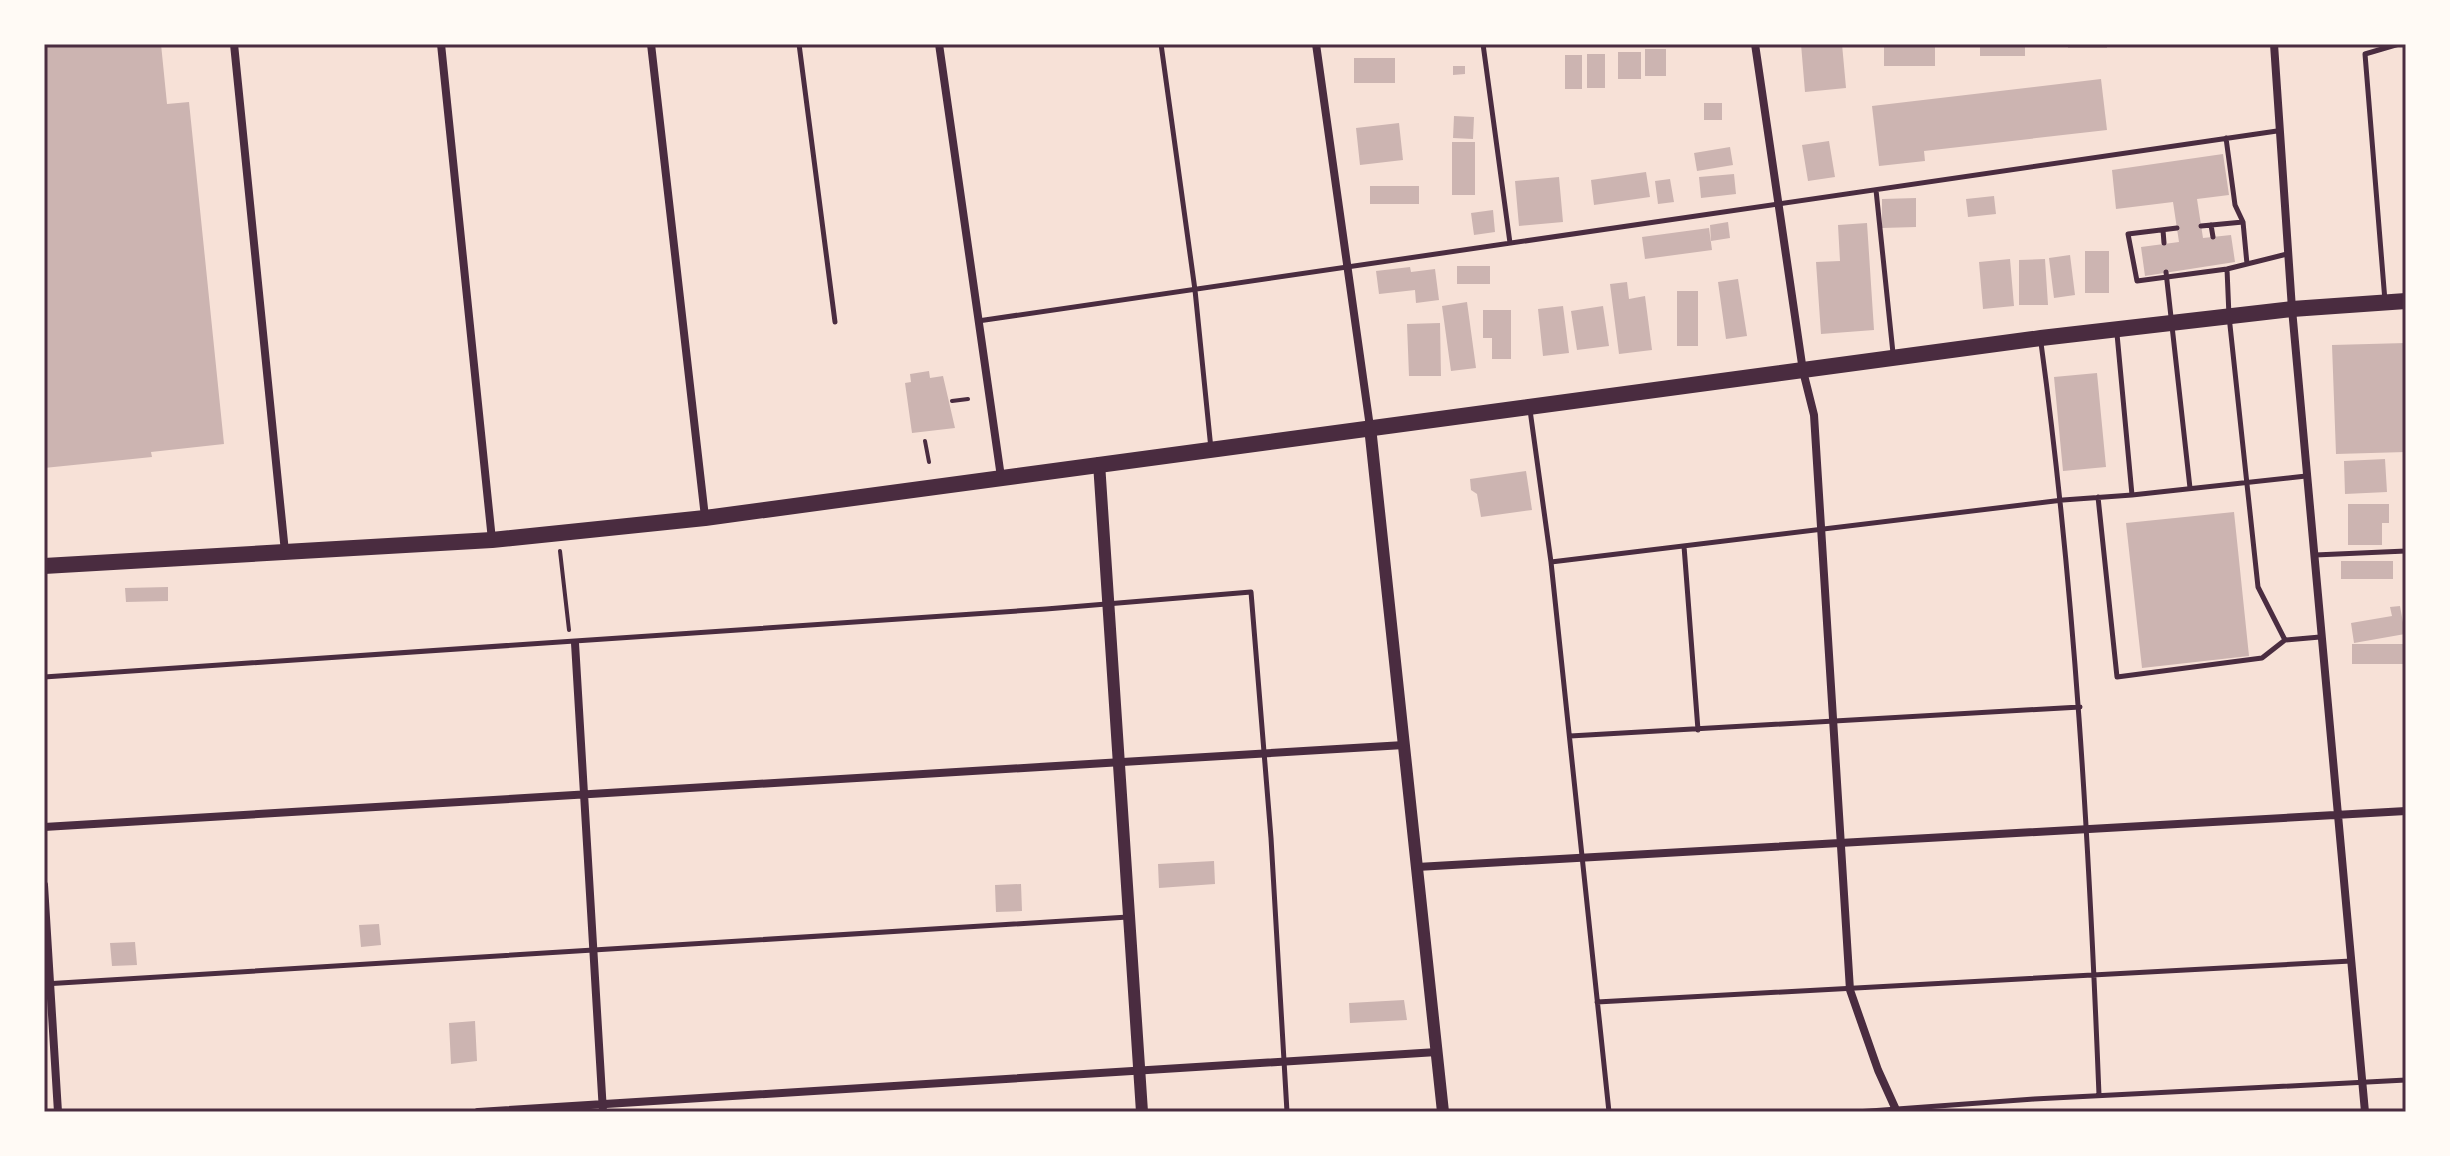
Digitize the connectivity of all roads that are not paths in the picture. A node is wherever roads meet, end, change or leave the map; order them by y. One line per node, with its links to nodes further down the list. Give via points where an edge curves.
1 (234, 44): 57 (street)
2 (441, 44): 54 (street)
3 (651, 44): 52 (street)
4 (799, 44): 35 (lane)
5 (939, 44): 34 (street)
6 (1161, 44): 29 (lane)
7 (1316, 44): 26 (street)
8 (1483, 44): 22 (lane)
9 (1755, 44): 15 (street)
10 (2274, 44): 12 (street)
11 (2399, 44): 31 (lane, via 2365,54)
12 (2277, 131): 13 (lane); 24 (street)
13 (2226, 138): 14 (lane); 16 (lane, via 2235,205)
14 (1876, 190): 15 (lane); 39 (lane)
15 (1778, 204): 22 (lane); 40 (street)
16 (2243, 222): 17 (lane); 25 (lane)
17 (2211, 225): 18 (lane); 21 (lane)
18 (2201, 226)
19 (2177, 228): 20 (lane)
20 (2163, 230): 23 (lane); 28 (lane, via 2128,234 2137,281)
21 (2213, 237)
22 (1510, 243): 26 (lane)
23 (2164, 243)
24 (2287, 254): 25 (lane); 32 (street)
25 (2247, 264): 27 (lane)
26 (1347, 267): 29 (lane); 42 (street)
27 (2227, 269): 28 (lane); 33 (lane)
28 (2166, 275): 36 (lane)
29 (1195, 290): 34 (lane); 43 (lane)
30 (2406, 301): 31 (main road)
31 (2385, 302): 32 (main road)
32 (2292, 309): 33 (main road); 45 (street)
33 (2229, 316): 36 (main road); 47 (lane)
34 (978, 321): 46 (street)
35 (835, 322)
36 (2169, 323): 37 (main road); 48 (lane)
37 (2116, 329): 38 (main road); 49 (lane)
38 (2041, 338): 39 (main road); 51 (lane)
39 (1893, 358): 40 (main road)
40 (1803, 371): 41 (main road); 53 (street, via 1814,415)
41 (1530, 405): 42 (main road); 59 (lane)
42 (1370, 427): 43 (main road); 70 (street)
43 (1211, 450): 44 (main road)
44 (1099, 463): 46 (main road); 61 (street)
45 (2306, 476): 47 (lane); 58 (street)
46 (1001, 477): 52 (main road)
47 (2247, 482): 48 (lane); 63 (lane, via 2258,587)
48 (2190, 488): 49 (lane)
49 (2132, 495): 50 (lane)
50 (2098, 497): 51 (lane); 63 (lane, via 2117,677 2262,658)
51 (2063, 500): 53 (lane); 66 (lane)
52 (705, 518): 54 (main road)
53 (1821, 528): 55 (lane); 67 (street)
54 (492, 540): 57 (main road)
55 (1684, 546): 59 (lane); 68 (lane)
56 (2406, 551): 58 (lane)
57 (285, 553): 60 (main road)
58 (2313, 555): 62 (street)
59 (1551, 562): 69 (lane)
60 (44, 566)
61 (1108, 603): 64 (lane); 71 (lane, via 1251,592); 72 (street)
62 (2320, 637): 63 (lane); 75 (street)
63 (2285, 640)
64 (575, 643): 65 (lane); 73 (street)
65 (44, 677)
66 (2081, 707): 67 (lane); 77 (lane)
67 (1833, 722): 68 (lane); 78 (street)
68 (1698, 730): 69 (lane)
69 (1570, 736): 79 (lane)
70 (1404, 745): 71 (street); 80 (street)
71 (1264, 753): 72 (street); 90 (lane)
72 (1118, 762): 73 (street); 82 (street)
73 (584, 793): 76 (street); 83 (street)
74 (2406, 811): 75 (street)
75 (2339, 815): 77 (street); 84 (street)
76 (44, 827)
77 (2087, 829): 78 (street); 85 (lane)
78 (1841, 842): 79 (street); 87 (street)
79 (1581, 858): 80 (street); 88 (lane)
80 (1417, 867): 89 (street)
81 (44, 885): 86 (street)
82 (1129, 917): 83 (lane); 91 (street)
83 (593, 950): 86 (lane); 95 (street)
84 (2352, 961): 85 (lane); 93 (street)
85 (2094, 977): 87 (lane); 94 (lane)
86 (47, 984): 97 (street)
87 (1850, 990): 88 (lane); 96 (street)
88 (1597, 1002): 102 (lane)
89 (1437, 1052): 90 (street); 101 (street)
90 (1283, 1061): 91 (street); 100 (lane)
91 (1139, 1070): 95 (street); 99 (street)
92 (2406, 1080): 93 (lane)
93 (2362, 1082): 94 (lane); 104 (street)
94 (2099, 1095): 96 (lane)
95 (602, 1108): 98 (street)
96 (1896, 1111): 103 (lane)
97 (58, 1112)
98 (478, 1112)
99 (1142, 1112)
100 (1287, 1112)
101 (1443, 1112)
102 (1609, 1112)
103 (1856, 1112)
104 (2365, 1112)

